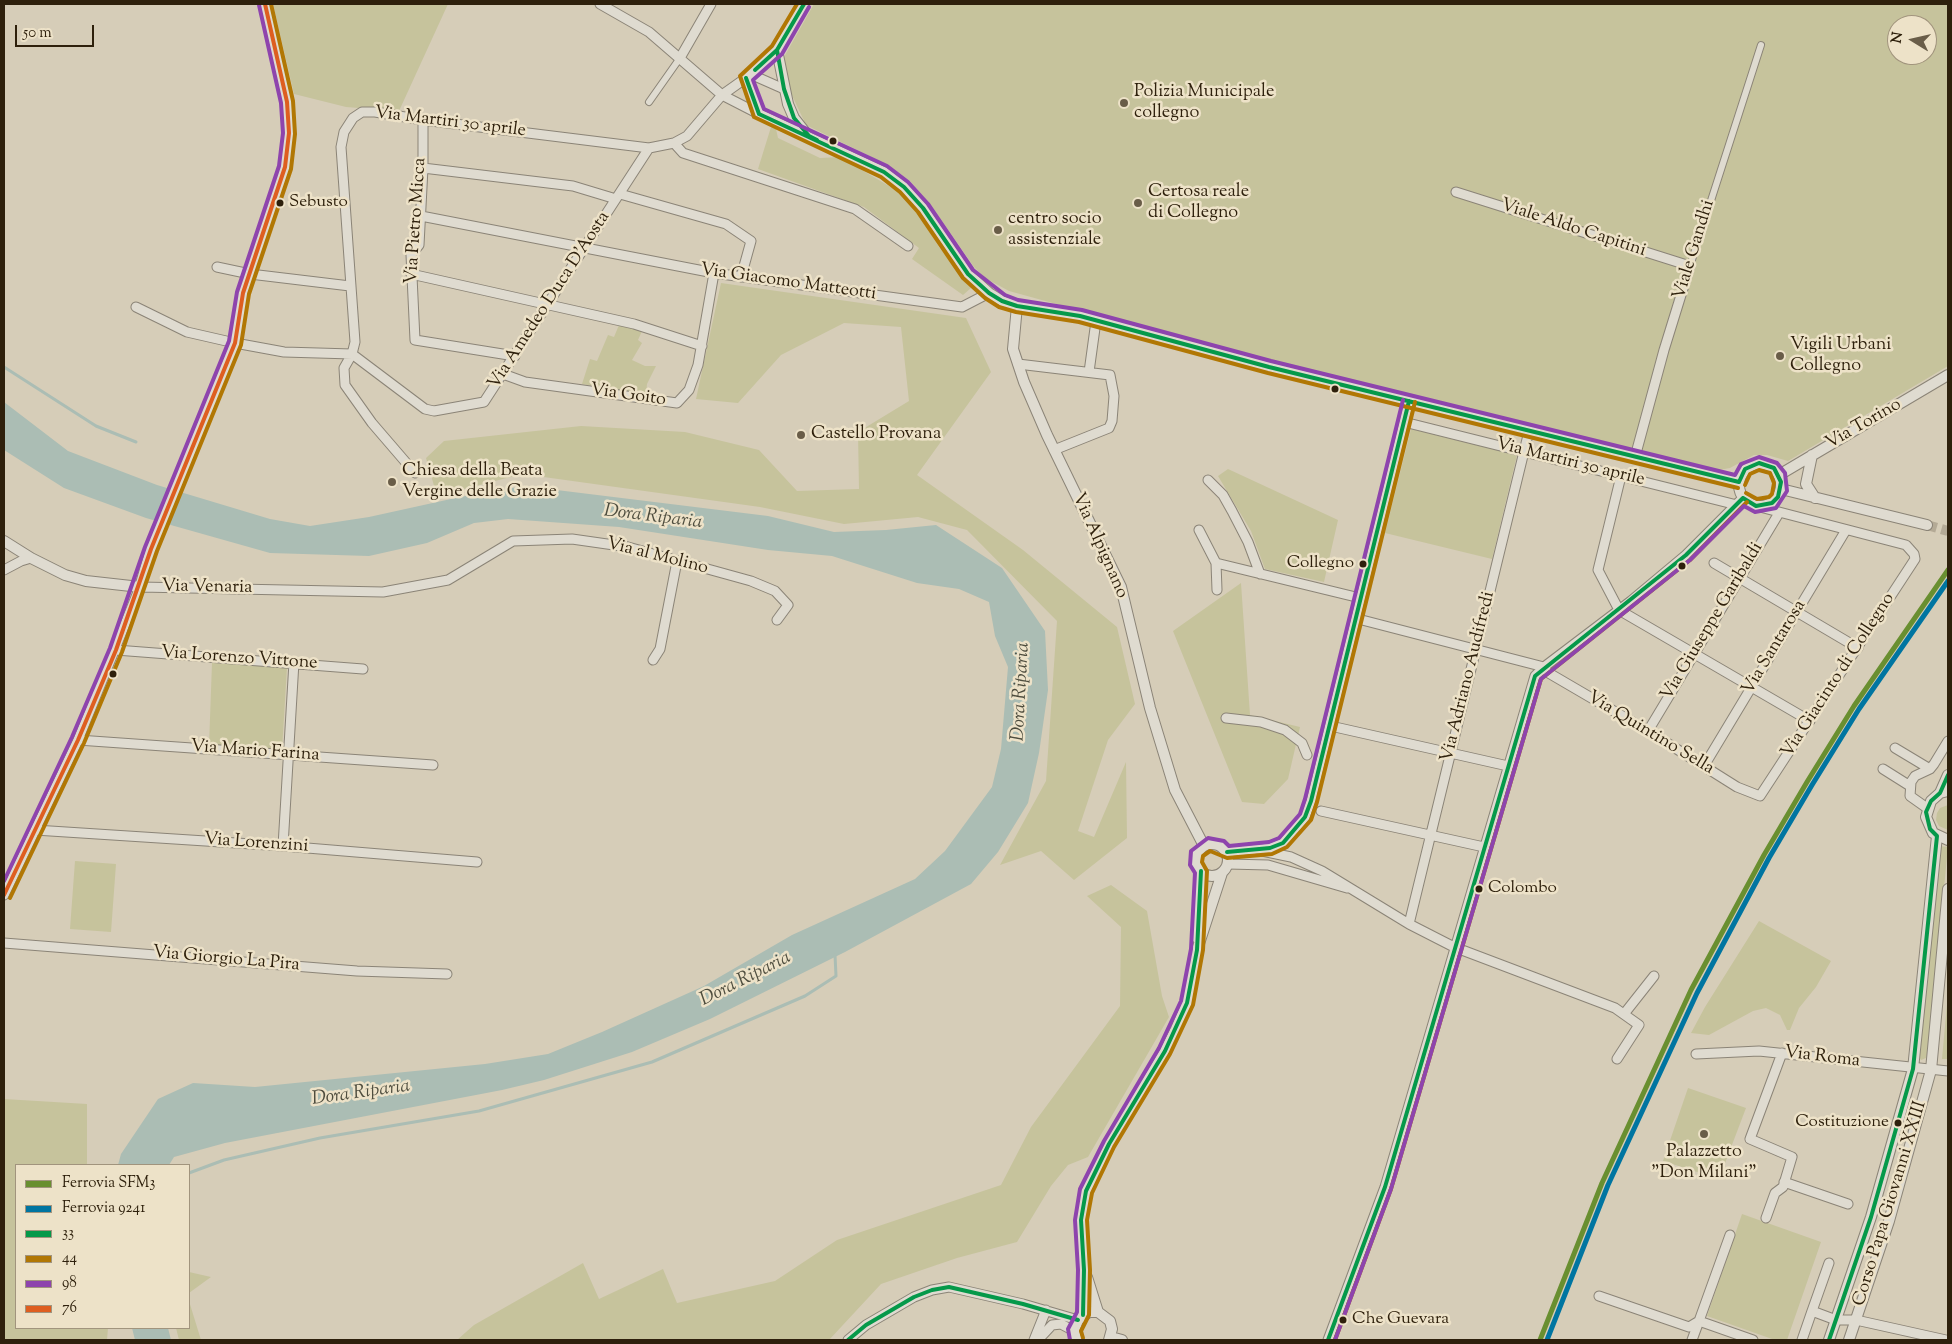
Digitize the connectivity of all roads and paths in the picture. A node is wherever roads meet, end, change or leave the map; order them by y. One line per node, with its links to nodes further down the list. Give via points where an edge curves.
1 (265, 4): 26 (street, via 287,102 289,133 285,167)
2 (600, 4): 7 (street, Via Martiri 30 aprile, via 649,32)
3 (711, 4): 7 (street)
4 (804, 4): 6 (street)
5 (1761, 45): 23 (street, Viale Gandhi)
6 (777, 50): 8 (street); 9 (street, Via Martiri 30 aprile)
7 (680, 58): 10 (street, Via Martiri 30 aprile); 11 (street)
8 (748, 76): 9 (street); 10 (street); 12 (street)
9 (784, 89): 14 (street, Via Martiri 30 aprile, via 794,118)
10 (722, 95): 12 (street, Via Martiri 30 aprile); 15 (street, via 692,131)
11 (649, 102)
12 (758, 114): 14 (street, Via Martiri 30 aprile)
13 (423, 120): 16 (street, Via Martiri 30 aprile); 17 (street, Via Pietro Micca); 29 (street, Via Martiri 30 aprile, via 362,112 353,118 344,132 342,167)
14 (809, 136): 30 (street, Via Martiri 30 aprile, via 884,172 904,187 923,208 968,274)
15 (674, 143): 16 (street, Via Martiri 30 aprile); 21 (street, via 683,153 855,209)
16 (649, 148): 19 (street, Via Amedeo Duca D'Aosta)
17 (423, 168): 19 (street, via 573,186); 20 (street, Via Pietro Micca)
18 (1456, 192): 23 (street, Viale Aldo Capitini)
19 (618, 197): 22 (street, Via Amedeo Duca D'Aosta); 28 (street, via 726,224 751,240)
20 (421, 216): 22 (street, Via Giacomo Matteotti); 27 (street, Via Pietro Micca, via 419,246 411,255)
21 (908, 246)
22 (585, 248): 25 (street, Via Giacomo Matteotti); 31 (street, Via Amedeo Duca D'Aosta)
23 (1690, 266): 49 (street, Viale Gandhi)
24 (217, 267): 26 (street)
25 (714, 273): 28 (street, Via Giacomo Matteotti); 36 (street, Via Goito)
26 (250, 274): 29 (street); 35 (street, via 243,293)
27 (411, 274): 31 (street); 38 (street, Via Pietro Micca, via 415,340)
28 (741, 277): 30 (street, Via Giacomo Matteotti, via 962,307)
29 (350, 286): 37 (street, Via Martiri 30 aprile)
30 (989, 294): 32 (street, Via Martiri 30 aprile)
31 (547, 305): 36 (street, via 634,324); 38 (street, Via Amedeo Duca D'Aosta)
32 (1017, 306): 34 (street, Via Martiri 30 aprile); 39 (street, Via Alpignano, via 1013,349)
33 (136, 307): 35 (street, via 187,332)
34 (1096, 321): 40 (street); 43 (street, Via Martiri 30 aprile)
35 (235, 343): 37 (street, via 284,352); 71 (street, via 151,549)
36 (702, 346): 41 (street, Via Goito, via 689,390 677,403 525,382)
37 (352, 354): 41 (street, Via Amedeo Duca D'Aosta, via 425,409 434,411 484,402); 50 (street, Via Martiri 30 aprile, via 344,368 345,384 372,423)
38 (515, 356): 41 (street, Via Amedeo Duca D'Aosta)
39 (1018, 364): 40 (street); 46 (street, Via Alpignano)
40 (1089, 372): 46 (street, via 1110,375 1114,396 1109,428)
41 (503, 374)
42 (1948, 375): 48 (street, Via Torino)
43 (1409, 401): 44 (street); 45 (street, Via Martiri 30 aprile)
44 (1404, 422): 47 (street, Via Martiri 30 aprile); 74 (street)
45 (1529, 431): 47 (street, Via Adriano Audifredi); 49 (street, Via Martiri 30 aprile)
46 (1054, 450): 114 (street, Via Alpignano, via 1121,587 1150,708 1174,790)
47 (1524, 452): 52 (street, Via Martiri 30 aprile); 81 (street, Via Adriano Audifredi)
48 (1812, 455): 51 (street, Via Torino); 56 (street, via 1806,484)
49 (1635, 457): 54 (street, Via Martiri 30 aprile)
50 (415, 473)
51 (1779, 474): 54 (street, via 1767,464 1759,463 1745,470); 55 (street)
52 (1621, 476): 57 (street, Via Martiri 30 aprile); 75 (street, via 1598,570)
53 (1208, 480): 69 (street, via 1223,495 1232,511)
54 (1739, 482): 57 (street)
55 (1781, 489): 56 (street); 58 (street, via 1772,503)
56 (1815, 498): 60 (street)
57 (1740, 501): 58 (street); 75 (street, via 1686,555)
58 (1756, 506): 59 (street)
59 (1779, 513): 62 (street); 70 (street, Via Giuseppe Garibaldi)
60 (1927, 525)
61 (1199, 530): 67 (street)
62 (1846, 530): 76 (street, Via Santarosa); 79 (street, Via Giacinto di Collegno, via 1906,545 1914,554 1913,564)
63 (4, 541): 64 (street, Via Venaria)
64 (31, 558): 68 (street); 71 (street, Via Venaria, via 65,575 86,581)
65 (676, 561): 72 (street, Via al Molino, via 628,546 572,539 513,540 448,580 382,592); 77 (street, Via al Molino, via 751,581 774,591 788,605); 83 (street, via 660,649)
66 (1714, 563): 70 (street)
67 (1216, 564): 69 (street); 73 (street)
68 (4, 570)
69 (1260, 574): 74 (street)
70 (1739, 578): 76 (street); 82 (street, Via Giuseppe Garibaldi)
71 (140, 587): 72 (street, Via Venaria); 80 (street)
72 (299, 590)
73 (1217, 590)
74 (1360, 598): 116 (street, via 1311,801 1304,817 1283,843)
75 (1619, 610): 82 (street); 85 (street)
76 (1797, 612): 79 (street); 87 (street, Via Santarosa)
77 (777, 620)
78 (1362, 620): 81 (street)
79 (1858, 648): 89 (street, Via Giacinto di Collegno)
80 (116, 650): 84 (street, Via Lorenzo Vittone); 92 (street)
81 (1476, 650): 85 (street); 95 (street, Via Adriano Audifredi)
82 (1694, 652): 87 (street); 91 (street, Via Giuseppe Garibaldi)
83 (653, 660)
84 (294, 662): 86 (street, Via Lorenzo Vittone); 96 (street)
85 (1544, 667): 91 (street, Via Quintino Sella, via 1547,672); 99 (street, via 1534,676)
86 (362, 669)
87 (1752, 686): 89 (street); 100 (street, Via Santarosa)
88 (1226, 718): 97 (street, via 1261,722 1285,730 1302,743)
89 (1810, 721): 106 (street, Via Giacinto di Collegno)
90 (1335, 726): 95 (street)
91 (1648, 731): 100 (street, Via Quintino Sella)
92 (78, 740): 96 (street, Via Mario Farina); 109 (street)
93 (1948, 741): 102 (street)
94 (1896, 748): 102 (street)
95 (1451, 752): 99 (street); 110 (street, Via Adriano Audifredi)
96 (289, 755): 98 (street, Via Mario Farina); 113 (street)
97 (1306, 755)
98 (433, 765)
99 (1508, 766): 115 (street)
100 (1704, 766): 106 (street, Via Quintino Sella, via 1737,787)
101 (1883, 769): 104 (street)
102 (1930, 769): 104 (street, via 1914,776)
103 (1948, 775): 105 (street)
104 (1910, 786): 107 (street, via 1910,796)
105 (1944, 792): 107 (street, via 1931,800)
106 (1760, 796)
107 (1928, 808): 111 (street, via 1927,822)
108 (1321, 811): 110 (street)
109 (35, 830): 113 (street, Via Lorenzini); 123 (street)
110 (1431, 834): 115 (street); 124 (street, Via Adriano Audifredi)
111 (1937, 836): 112 (street); 134 (street, Corso Papa Giovanni XXIII)
112 (1948, 840)
113 (283, 846): 118 (street, Via Lorenzini)
114 (1204, 846): 117 (street, via 1214,844); 120 (street, via 1196,859)
115 (1484, 847): 126 (street)
116 (1252, 849): 117 (street); 122 (street, via 1302,861)
117 (1226, 852): 119 (street)
118 (477, 862)
119 (1225, 868): 120 (street, via 1210,876); 122 (street, via 1268,865); 127 (street)
120 (1200, 872): 127 (street)
121 (1948, 889): 135 (street, Corso Papa Giovanni XXIII)
122 (1355, 891): 124 (street)
123 (4, 896)
124 (1409, 924): 126 (street)
125 (4, 943): 128 (street, Via Giorgio La Pira, via 357,971)
126 (1454, 947): 130 (street); 157 (street, via 1385,1187)
127 (1197, 950): 142 (street, via 1187,1003 1166,1052 1109,1144 1086,1192 1080,1235)
128 (448, 974)
129 (1654, 976): 130 (street)
130 (1624, 1014): 133 (street, via 1639,1025)
131 (1782, 1053): 132 (street, Via Roma); 134 (street, Via Roma); 137 (street, via 1750,1139 1792,1157)
132 (1696, 1054)
133 (1617, 1060)
134 (1913, 1069): 135 (street, Via Roma); 148 (street, Corso Papa Giovanni XXIII, via 1871,1217)
135 (1931, 1070): 136 (street, Via Roma); 149 (street, Corso Papa Giovanni XXIII, via 1889,1221)
136 (1948, 1071)
137 (1784, 1182): 138 (street); 139 (street, via 1775,1193)
138 (1848, 1204)
139 (1766, 1218)
140 (1730, 1235): 150 (street)
141 (1829, 1263): 145 (street)
142 (1084, 1270): 146 (street); 147 (street)
143 (1599, 1296): 150 (street, via 1689,1327)
144 (1046, 1310): 147 (street); 153 (street, via 949,1287 914,1297 866,1325); 154 (street)
145 (1812, 1311): 148 (street); 160 (street)
146 (1098, 1312): 147 (street); 152 (street, via 1110,1321)
147 (1080, 1317): 151 (street)
148 (1836, 1320): 149 (street); 161 (street, Corso Papa Giovanni XXIII)
149 (1856, 1320): 162 (street, Corso Papa Giovanni XXIII); 163 (street)
150 (1699, 1321): 158 (street); 159 (street)
151 (1076, 1335): 155 (street, via 1061,1324 1052,1325)
152 (1110, 1339): 156 (street)
153 (848, 1340)
154 (1034, 1340)
155 (1038, 1340)
156 (1122, 1340)
157 (1328, 1340)
158 (1692, 1340)
159 (1753, 1340)
160 (1802, 1340)
161 (1829, 1340)
162 (1849, 1340)
163 (1946, 1340)

